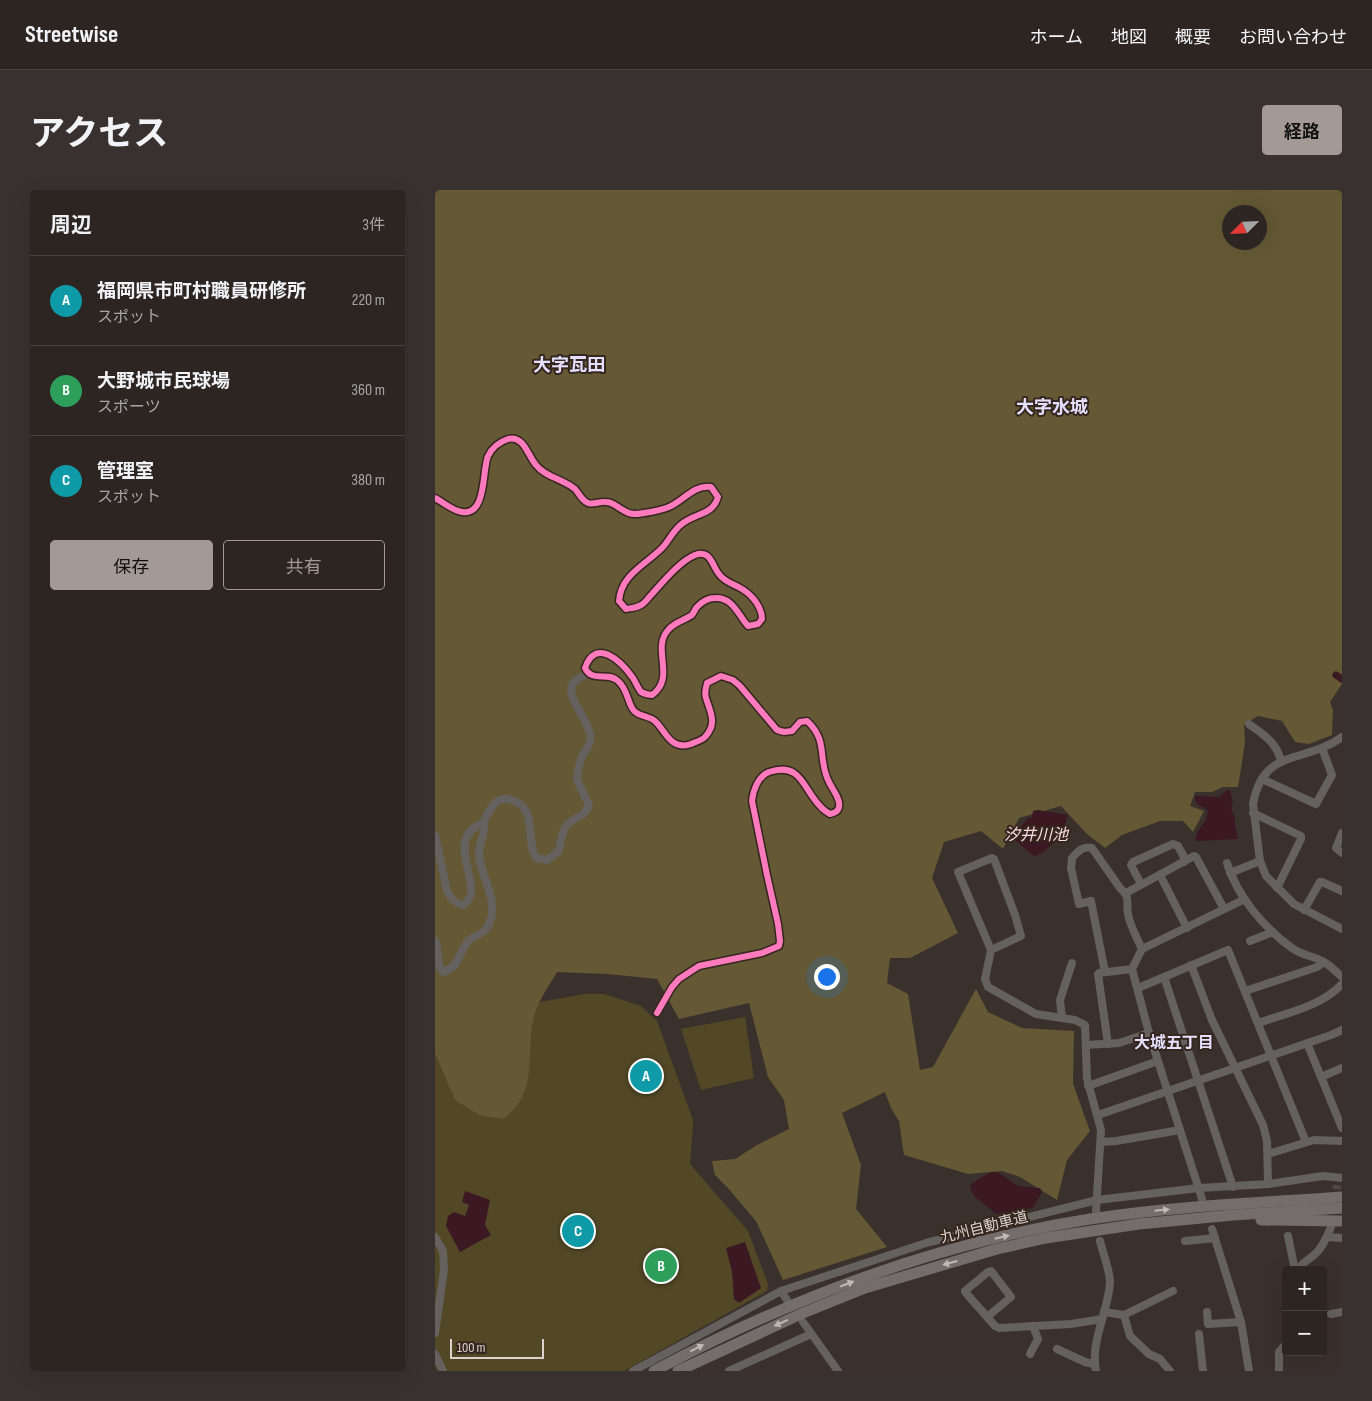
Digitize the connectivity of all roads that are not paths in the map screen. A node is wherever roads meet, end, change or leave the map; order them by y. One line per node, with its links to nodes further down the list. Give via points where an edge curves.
1 (435, 498): 2 (street, via 459,512 471,511 481,497 487,458 492,449 509,439 516,439 524,445 541,470 576,490 589,504 607,502 632,514 667,508 703,486 711,487 718,497 716,504 673,532 665,546 631,574 619,601 626,609 641,606 681,565 695,555 703,554 714,563 718,574 743,589 755,601 762,610 762,619 758,624 748,626 730,602 709,598 692,615 668,629 663,639 663,683 652,695 641,691 619,662 605,653 592,656 585,668)
2 (587, 673): 9 (street, via 573,682 571,690 591,736 577,777 589,806 582,816 566,827 559,851 547,860 536,858 528,816 519,803 500,799 493,804); 42 (street, via 593,677 618,680 637,714 652,719 675,743 687,745 703,739 712,724 705,690 707,683 721,676 733,680 777,730 792,731 800,722 807,721 815,728 825,773 839,802 839,808 830,814 821,807 799,776 787,770 765,774 753,794 778,924 779,946 699,966 679,979)
3 (1249, 724): 6 (street, via 1272,742)
4 (1342, 737): 5 (street)
5 (1322, 748): 6 (street); 7 (street, via 1332,775 1316,804)
6 (1281, 760): 7 (street)
7 (1262, 779): 8 (street, via 1254,796)
8 (1253, 813): 13 (street); 19 (street, via 1301,836)
9 (483, 822): 11 (street, via 476,825 465,839 463,849 471,896 463,905 451,898 447,891); 28 (street, via 485,832 479,844 479,858 491,898 492,916 486,929 467,941 459,959 443,972 438,967 439,950)
10 (1342, 833): 12 (street, via 1336,848)
11 (435, 835)
12 (1342, 853)
13 (1260, 861): 16 (street); 19 (street, via 1266,876)
14 (1184, 862): 17 (street); 18 (street, via 1178,846 1173,844 1133,862 1131,865); 23 (street, via 1196,857)
15 (1227, 862): 16 (street)
16 (1230, 873): 22 (street)
17 (1160, 875): 18 (street); 25 (street)
18 (1141, 884): 21 (street)
19 (1277, 888): 24 (street)
20 (1342, 892): 24 (street, via 1320,882)
21 (1126, 893): 30 (street, via 1128,914); 36 (street, via 1092,848 1081,849 1072,858 1079,904 1091,901)
22 (1243, 900): 23 (street); 27 (street)
23 (1224, 909): 25 (street)
24 (1304, 910): 26 (street)
25 (1187, 928): 30 (street)
26 (1342, 930)
27 (1273, 932): 29 (street); 32 (street, via 1293,950)
28 (435, 941)
29 (1250, 941)
30 (1142, 949): 35 (street)
31 (991, 950): 31 (street, via 1021,936 992,858 958,872); 43 (street, via 985,979 987,987 1036,1014)
32 (1324, 962): 38 (street); 41 (street)
33 (1072, 963): 43 (street, via 1060,1000)
34 (1191, 965): 37 (street); 41 (street, via 1228,950); 52 (street, via 1212,1020)
35 (1132, 969): 36 (street); 40 (street)
36 (1105, 972): 47 (street, via 1098,974)
37 (1164, 976): 40 (street); 55 (street)
38 (1342, 977)
39 (1342, 984): 44 (street, via 1316,1003)
40 (1138, 988): 46 (street)
41 (1245, 992): 44 (street)
42 (657, 1013)
43 (1062, 1018): 49 (street, via 1085,1025)
44 (1258, 1023): 50 (street)
45 (1342, 1030): 48 (street)
46 (1149, 1032): 47 (street); 51 (street)
47 (1108, 1044): 49 (street)
48 (1307, 1044): 50 (street); 54 (street)
49 (1086, 1045): 56 (street)
50 (1271, 1056): 52 (street); 63 (street)
51 (1158, 1061): 56 (street); 57 (street)
52 (1237, 1068): 55 (street); 64 (street, via 1263,1125)
53 (1342, 1068): 54 (street)
54 (1321, 1077): 59 (street)
55 (1199, 1081): 57 (street); 67 (street)
56 (1088, 1086): 58 (street)
57 (1168, 1091): 58 (street); 60 (street)
58 (1098, 1115): 62 (street)
59 (1342, 1128)
60 (1180, 1130): 62 (street); 68 (street)
61 (1342, 1141): 63 (street, via 1319,1139)
62 (1101, 1142): 71 (street)
63 (1305, 1142): 64 (street)
64 (1268, 1154): 66 (street)
65 (1339, 1180): 66 (street, via 1323,1176)
66 (1268, 1184): 67 (street)
67 (1233, 1187): 68 (street)
68 (1199, 1188): 70 (street); 71 (street)
69 (1342, 1197): 108 (highway, 九州自動車道, one-way to 69, via 748,1324 878,1272 948,1250 1045,1227 1132,1213)
70 (1202, 1199)
71 (1097, 1200): 73 (street); 85 (street, via 926,1244)
72 (1342, 1208): 79 (highway, 九州自動車道, via 1186,1219)
73 (1096, 1211)
74 (1342, 1221): 79 (highway, via 1167,1224)
75 (1331, 1227): 78 (street)
76 (1288, 1236): 83 (street)
77 (435, 1237): 97 (street, via 443,1251 445,1270)
78 (1327, 1237): 80 (street); 84 (street, via 1315,1255)
79 (1046, 1238): 109 (highway, 九州自動車道, one-way to 109, via 865,1288 803,1312)
80 (1342, 1238)
81 (1100, 1241): 91 (street, via 1110,1280)
82 (1185, 1241): 95 (street, via 1214,1233)
83 (1295, 1266)
84 (1300, 1266)
85 (781, 1291): 87 (street); 107 (street)
86 (1173, 1292): 92 (street)
87 (787, 1300)
88 (1207, 1312): 95 (street, via 1208,1324)
89 (1342, 1312): 90 (street)
90 (1331, 1314)
91 (1103, 1315): 92 (street); 96 (street); 104 (street, via 1095,1349)
92 (1124, 1315): 112 (street, via 1130,1336)
93 (987, 1316): 93 (street, via 965,1291 991,1271 1011,1297); 96 (street, via 999,1328)
94 (803, 1322): 98 (street)
95 (1241, 1322): 114 (street)
96 (1033, 1326): 103 (street, via 1038,1339)
97 (435, 1333)
98 (811, 1334): 105 (street); 111 (street)
99 (1199, 1334): 113 (street)
100 (1057, 1349): 104 (street)
101 (1282, 1349): 115 (street, via 1279,1352)
102 (435, 1354): 106 (street)
103 (1030, 1354)
104 (1095, 1367)
105 (741, 1368): 110 (street)
106 (443, 1371)
107 (633, 1371)
108 (654, 1371)
109 (678, 1371)
110 (729, 1371)
111 (838, 1371)
112 (1170, 1371)
113 (1203, 1371)
114 (1249, 1371)
115 (1279, 1371)

